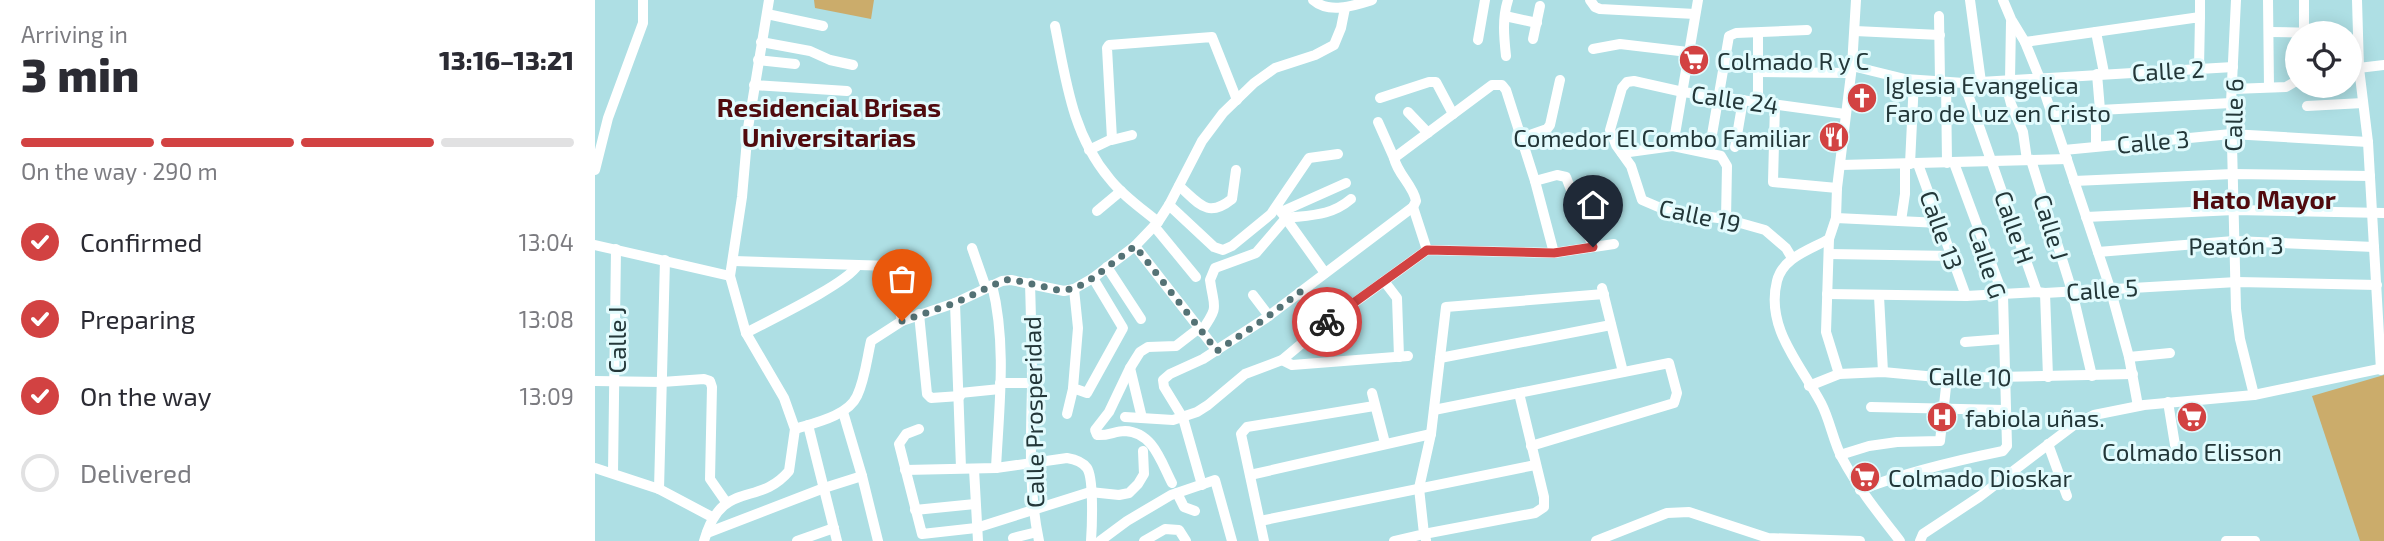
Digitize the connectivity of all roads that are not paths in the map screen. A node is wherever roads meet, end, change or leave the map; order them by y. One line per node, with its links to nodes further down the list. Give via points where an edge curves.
1 (643, 0): 104 (street, via 643,23 608,118)
2 (769, 0): 19 (street)
3 (1313, 0): 18 (street)
4 (1372, 0): 18 (street)
5 (1485, 0): 38 (street)
6 (1508, 0): 21 (street)
7 (1590, 0): 20 (street, via 1600,9)
8 (1698, 0): 20 (street)
9 (1856, 0): 31 (street)
10 (1970, 0): 60 (street)
11 (2004, 0): 24 (street)
12 (2200, 0): 23 (street)
13 (2236, 0): 48 (street, Calle 6)
14 (2268, 0): 33 (street)
15 (2304, 0): 25 (street)
16 (2357, 0): 26 (street)
17 (1540, 6): 27 (street)
18 (1345, 8): 71 (street, via 1334,45 1278,66)
19 (767, 14): 28 (street); 40 (street)
20 (1695, 14): 42 (street)
21 (1505, 16): 27 (street); 43 (street)
22 (1940, 16): 36 (street, Calle G)
23 (2200, 18): 32 (street); 50 (street)
24 (2011, 19): 39 (street); 58 (street, Calle J)
25 (2304, 21)
26 (2355, 21)
27 (1537, 23): 37 (street)
28 (823, 26)
29 (1055, 26): 93 (street, via 1073,112)
30 (1807, 30): 35 (street)
31 (1855, 31): 36 (street); 51 (street)
32 (2096, 32): 39 (street); 53 (street)
33 (2270, 32): 34 (street); 63 (street)
34 (2285, 32)
35 (1758, 33): 52 (street); 68 (street, via 1729,36)
36 (1940, 35): 57 (street, Calle G)
37 (1533, 39)
38 (1478, 40)
39 (2025, 42): 54 (street)
40 (761, 43): 44 (street); 46 (street, via 810,51)
41 (1593, 49): 42 (street, via 1619,44)
42 (1688, 52): 67 (street)
43 (1506, 56)
44 (758, 60): 45 (street); 62 (street)
45 (795, 64)
46 (853, 65)
47 (2384, 65): 49 (street)
48 (2233, 67): 50 (street, Calle 2); 65 (street, Calle 6)
49 (2362, 67)
50 (2199, 68): 53 (street, Calle 2)
51 (1851, 70): 52 (street, Calle 2); 56 (street, Calle 2); 81 (street)
52 (1758, 72): 73 (street)
53 (2101, 74): 54 (street, Calle 2); 78 (street)
54 (2040, 79): 58 (street, Calle 2); 82 (street)
55 (1560, 80): 87 (street, via 1550,125)
56 (1914, 80): 57 (street, Calle 2); 102 (street)
57 (1943, 81): 61 (street, Calle 2); 101 (street, Calle G)
58 (2008, 81): 60 (street, Calle 2); 99 (street, Calle J)
59 (1627, 82): 67 (street, Calle 24); 95 (street, Calle 19, via 1610,130)
60 (1981, 82): 61 (street, Calle 2)
61 (1964, 83): 100 (street, Calle H)
62 (754, 85): 66 (street); 144 (street)
63 (2269, 87): 64 (street, Calle 2); 65 (street, Calle 2)
64 (2285, 87)
65 (2233, 89): 74 (street, Calle 6)
66 (847, 91)
67 (1683, 92): 68 (street, Calle 24); 90 (street)
68 (1719, 96): 72 (street, Calle 24); 94 (street)
69 (1380, 97): 80 (street, via 1436,82)
70 (2362, 98): 75 (street)
71 (1237, 100): 88 (street, via 1212,37 1109,45); 111 (street, via 1211,127)
72 (1743, 100): 73 (street, Calle 24); 92 (street)
73 (1758, 102): 76 (street, Calle 24)
74 (2231, 103): 78 (street); 85 (street, Calle 6)
75 (2363, 103): 77 (street); 89 (street)
76 (1775, 104): 81 (street, Calle 24); 112 (street, via 1773,182)
77 (2307, 106)
78 (2098, 110): 82 (street); 91 (street)
79 (1408, 112): 84 (street)
80 (1453, 114): 84 (street); 87 (street, via 1499,84 1506,90)
81 (1845, 114): 103 (street)
82 (2053, 116): 97 (street)
83 (1378, 122): 98 (street)
84 (1428, 133): 98 (street)
85 (2231, 134): 89 (street, Calle 3); 91 (street, Calle 3); 106 (street, Calle 6)
86 (1132, 135): 88 (street)
87 (1521, 138): 108 (street)
88 (1112, 140): 93 (street)
89 (2368, 142): 107 (street)
90 (1673, 146): 94 (street); 95 (street)
91 (2096, 146): 97 (street, Calle 3)
92 (1735, 147)
93 (1089, 150): 113 (street)
94 (1709, 152): 124 (street, via 1721,156 1727,166)
95 (1622, 153): 124 (street, Calle 19, via 1646,203 1669,212)
96 (1338, 154): 119 (street, via 1309,158)
97 (2066, 155): 99 (street, Calle 3); 109 (street)
98 (1394, 158): 116 (street, via 1415,194)
99 (2029, 160): 100 (street, Calle 3); 158 (street, Calle J)
100 (1993, 162): 101 (street, Calle 3); 160 (street, Calle H)
101 (1951, 163): 102 (street, Calle 3); 163 (street, Calle G)
102 (1911, 164): 103 (street, Calle 3); 125 (street); 126 (street, Calle 13)
103 (1841, 165): 112 (street)
104 (595, 170)
105 (1236, 170): 111 (street, via 1232,199 1218,209 1204,207)
106 (2233, 174): 107 (street); 109 (street); 117 (street, Calle 6)
107 (2370, 176): 121 (street)
108 (1535, 181): 133 (street, via 1566,177); 139 (street)
109 (2074, 181): 122 (street)
110 (1346, 183): 119 (street)
111 (1179, 186): 115 (street)
112 (1837, 188): 123 (street)
113 (1121, 191): 118 (street); 127 (street)
114 (1351, 199): 119 (street, via 1317,216)
115 (1169, 205): 119 (street, via 1223,250); 127 (street)
116 (1413, 207): 137 (street); 147 (street)
117 (2234, 210): 121 (street); 122 (street); 129 (street, Calle 6)
118 (1097, 211)
119 (1281, 212): 147 (street); 173 (street, via 1257,253 1212,272 1210,285 1216,304)
120 (2384, 213): 121 (street)
121 (2372, 214): 134 (street)
122 (2086, 217): 138 (street)
123 (1836, 218): 125 (street); 128 (street)
124 (1726, 219): 142 (street, Calle 19, via 1765,230)
125 (1901, 221): 126 (street)
126 (1940, 223): 141 (street, Calle 13)
127 (1156, 224): 132 (street); 149 (street)
128 (1829, 239): 140 (street); 142 (street)
129 (2234, 241): 134 (street, Peatón 3); 138 (street, Peatón 3); 152 (street, Calle 6)
130 (1614, 244): 133 (street)
131 (595, 245): 136 (street)
132 (1135, 246): 146 (street); 173 (street)
133 (1593, 247): 139 (street)
134 (2374, 247): 154 (street)
135 (972, 248): 155 (street)
136 (616, 249): 143 (street); 193 (street, Calle J)
137 (1427, 250): 139 (street); 151 (street)
138 (2098, 252): 156 (street)
139 (1554, 253)
140 (1829, 254): 141 (street); 162 (street)
141 (1953, 256): 165 (street, Calle 13)
142 (1792, 258): 197 (street, via 1777,281 1776,312 1785,345)
143 (665, 260): 148 (street); 194 (street)
144 (734, 261): 145 (street); 148 (street)
145 (857, 265): 170 (street, via 893,267); 174 (street, via 808,300)
146 (1107, 267): 150 (street); 169 (street)
147 (1325, 273): 159 (street)
148 (730, 276): 174 (street)
149 (1196, 277)
150 (1093, 278): 157 (street); 198 (street, via 1123,330 1088,393)
151 (1384, 281): 171 (street); 181 (street, via 1397,298 1404,357 1292,365)
152 (2237, 282): 154 (street, Calle 5); 156 (street, Calle 5); 202 (street, Calle 6, via 2239,329)
153 (1030, 284): 155 (street, via 1010,279); 157 (street); 195 (street, Calle Prosperidad)
154 (2377, 285): 183 (street)
155 (989, 286): 166 (street); 196 (street, via 998,310)
156 (2110, 288): 158 (street, Calle 5); 179 (street)
157 (1074, 289): 198 (street, via 1078,328)
158 (2072, 291): 160 (street, Calle 5); 188 (street, Calle J)
159 (1300, 292): 168 (street); 171 (street)
160 (2041, 292): 163 (street, Calle 5); 190 (street, Calle H)
161 (1253, 295): 168 (street)
162 (1827, 295): 164 (street, Calle 5); 186 (street, via 1826,332)
163 (2003, 295): 165 (street, Calle 5); 175 (street, Calle G)
164 (1878, 296): 165 (street, Calle 5); 185 (street)
165 (1966, 296)
166 (955, 303): 167 (street); 201 (street)
167 (919, 314): 170 (street); 201 (street, via 927,394 931,398)
168 (1269, 316): 177 (street)
169 (1141, 319)
170 (902, 321): 210 (street, via 871,341 857,395)
171 (1325, 324): 181 (street)
172 (1611, 325): 180 (street); 180 (street, via 1603,291 1446,307); 184 (street)
173 (1199, 330): 177 (street); 182 (street, via 1176,346 1148,347)
174 (746, 333): 216 (street)
175 (2004, 339): 176 (street); 189 (street, Calle G)
176 (1965, 342)
177 (1217, 351): 214 (street, via 1163,380)
178 (2170, 353): 179 (street)
179 (2129, 357): 187 (street)
180 (1440, 358): 208 (street)
181 (1282, 360): 214 (street, via 1251,370 1208,405)
182 (1130, 368): 213 (street); 225 (street, via 1095,430 1097,435 1108,436 1135,432 1145,437)
183 (2382, 369): 202 (street)
184 (1623, 372): 200 (street); 222 (street, via 1669,363 1677,393 1674,403)
185 (1883, 372): 186 (street, Calle 10); 191 (street, Calle 10)
186 (1839, 374): 197 (street, Calle 10)
187 (2133, 374): 188 (street, Calle 10); 205 (street)
188 (2092, 376): 190 (street, Calle 10)
189 (2004, 377): 190 (street, Calle 10); 191 (street, Calle 10); 209 (street, Calle G)
190 (2048, 377)
191 (1947, 378): 207 (street)
192 (595, 381): 193 (street)
193 (616, 382): 194 (street); 234 (street, Calle J)
194 (662, 382): 241 (street); 245 (street, via 710,381 711,479)
195 (1032, 383): 196 (street); 226 (street, Calle Prosperidad)
196 (1000, 386): 201 (street); 230 (street)
197 (1809, 386): 224 (street, via 1821,403)
198 (1073, 389): 211 (street)
199 (1372, 393): 204 (street)
200 (1519, 393): 208 (street); 222 (street)
201 (960, 395): 229 (street)
202 (2254, 395): 203 (street)
203 (2168, 402): 205 (street); 221 (street)
204 (1374, 406): 219 (street); 235 (street, via 1247,427 1241,434)
205 (2138, 406): 220 (street, via 2094,415)
206 (1871, 407): 207 (street)
207 (1944, 407): 209 (street); 224 (street, via 1937,443 1897,442)
208 (1434, 410): 218 (street)
209 (2005, 411): 242 (street, Calle G, via 2006,449 1942,463)
210 (843, 412): 215 (street); 236 (street)
211 (1067, 414)
212 (1125, 417): 213 (street)
213 (1142, 418): 214 (street)
214 (1183, 418): 237 (street)
215 (808, 425): 216 (street); 238 (street)
216 (795, 429): 245 (street, via 789,471 783,478)
217 (919, 429): 233 (street, via 900,439)
218 (1431, 434): 219 (street); 240 (street)
219 (1385, 443): 235 (street)
220 (2048, 444): 244 (street); 273 (street, via 1923,534)
221 (2175, 445)
222 (1531, 446): 228 (street)
223 (1143, 451): 227 (street)
224 (1840, 456): 242 (street)
225 (1160, 460): 227 (street); 239 (street)
226 (1030, 465): 230 (street); 243 (street, via 1075,459 1087,468); 248 (street, Calle Prosperidad)
227 (1145, 465): 243 (street, via 1144,474 1129,493)
228 (1535, 465): 240 (street); 258 (street, via 1544,507 1535,513)
229 (961, 468): 232 (street); 233 (street)
230 (996, 468): 232 (street)
231 (595, 469): 234 (street)
232 (974, 469): 246 (street)
233 (905, 470): 247 (street)
234 (613, 473): 241 (street)
235 (1250, 475): 251 (street)
236 (862, 476): 238 (street); 261 (street)
237 (1202, 485): 239 (street); 267 (street, via 1217,481)
238 (824, 488): 252 (street); 255 (street)
239 (1174, 488): 249 (street, via 1184,507); 264 (street)
240 (1419, 488): 251 (street); 258 (street)
241 (659, 489): 250 (street)
242 (1860, 490): 272 (street)
243 (1090, 492): 248 (street); 263 (street)
244 (2067, 496)
245 (726, 502): 250 (street)
246 (975, 504): 247 (street); 253 (street)
247 (915, 510): 254 (street)
248 (1032, 510): 253 (street); 256 (street, Calle Prosperidad)
249 (1195, 511)
250 (712, 517): 255 (street)
251 (1259, 521): 268 (street)
252 (834, 528): 259 (street); 260 (street)
253 (976, 528): 254 (street); 262 (street)
254 (926, 536)
255 (706, 537)
256 (1038, 537): 257 (street)
257 (1013, 538)
258 (1425, 538): 269 (street)
259 (797, 541)
260 (837, 541)
261 (878, 541)
262 (978, 541)
263 (1091, 541)
264 (1100, 541)
265 (1144, 541): 266 (street, via 1165,529 1179,530)
266 (1186, 541)
267 (1232, 541)
268 (1264, 541)
269 (1394, 541)
270 (1596, 541): 271 (street, via 1667,513 1689,512 1767,538)
271 (1860, 541)
272 (1900, 541)
273 (1920, 541)
274 (2226, 541): 275 (street)
275 (2255, 541)

